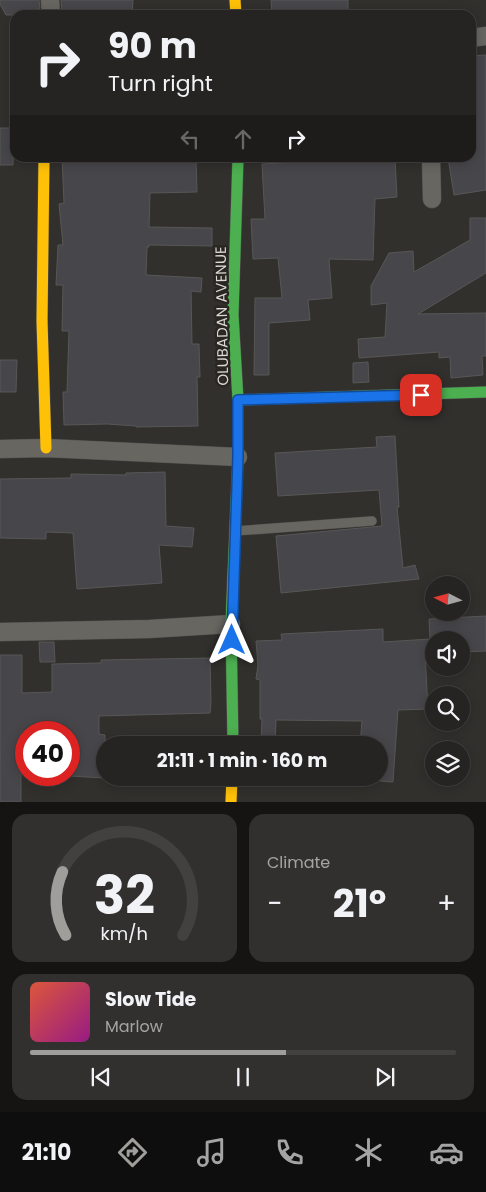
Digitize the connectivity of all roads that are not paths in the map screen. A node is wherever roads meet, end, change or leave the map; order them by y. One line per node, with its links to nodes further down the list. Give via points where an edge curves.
1 (44, 162): 7 (street, via 42,322)
2 (238, 162): 6 (street, OLUBADAN AVENUE, via 233,315)
3 (430, 162): 4 (street)
4 (432, 199)
5 (486, 392): 6 (street)
6 (238, 400): 9 (street, OLUBADAN AVENUE)
7 (46, 448): 8 (street); 9 (street)
8 (0, 449)
9 (238, 457): 11 (street, OLUBADAN AVENUE)
10 (372, 521): 11 (lane)
11 (235, 531): 12 (street, OLUBADAN AVENUE)
12 (231, 624): 13 (street); 14 (street, OLUBADAN AVENUE)
13 (0, 632)
14 (233, 736)
15 (232, 786): 16 (street)
16 (231, 802)

